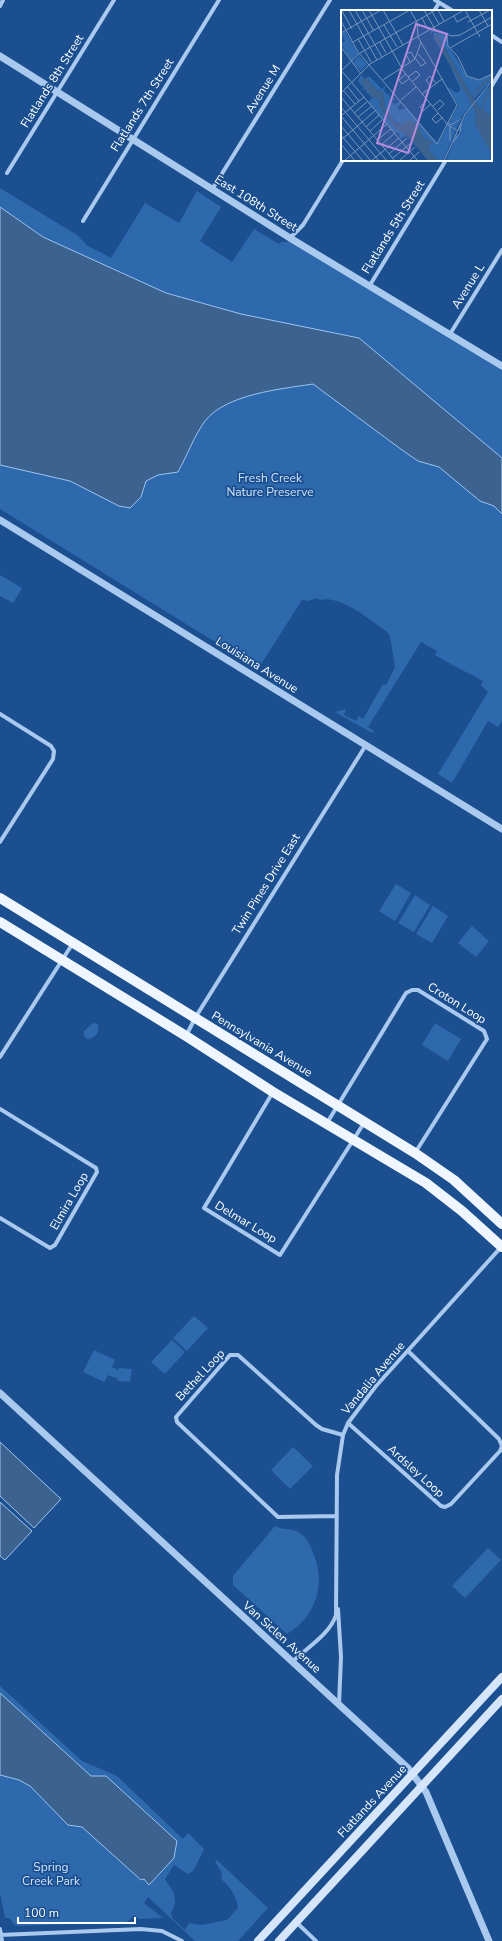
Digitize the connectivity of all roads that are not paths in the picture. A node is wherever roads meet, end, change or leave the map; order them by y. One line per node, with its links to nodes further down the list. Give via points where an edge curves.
1 (3, 0): 6 (street)
2 (114, 0): 13 (street, Flatlands 8th Street)
3 (219, 0): 14 (street, Flatlands 7th Street)
4 (330, 0): 18 (street, Avenue M)
5 (437, 1): 7 (street)
6 (0, 6)
7 (450, 10)
8 (492, 36): 9 (street)
9 (502, 42)
10 (0, 56): 13 (street, East 108th Street)
11 (502, 69): 12 (street)
12 (492, 85)
13 (58, 91): 14 (street, East 108th Street); 17 (street, Flatlands 8th Street)
14 (134, 138): 18 (street, East 108th Street); 19 (street, Flatlands 7th Street)
15 (342, 161): 20 (street, via 303,225)
16 (445, 161): 22 (street, Flatlands 5th Street)
17 (7, 173)
18 (213, 188): 20 (street, East 108th Street)
19 (82, 221)
20 (290, 238): 22 (street, East 108th Street)
21 (502, 250): 23 (street, Avenue L)
22 (370, 284): 23 (street, East 108th Street)
23 (450, 334): 24 (street, East 108th Street)
24 (502, 366)
25 (0, 520): 27 (street, Louisiana Avenue)
26 (0, 714): 29 (street, via 52,746 54,751 53,759)
27 (366, 745): 28 (street, Louisiana Avenue); 34 (street, Twin Pines Drive East)
28 (502, 829)
29 (0, 842)
30 (0, 898): 32 (main road, Pennsylvania Avenue)
31 (0, 922): 33 (main road)
32 (73, 943): 33 (street); 34 (main road, Pennsylvania Avenue)
33 (62, 961): 35 (main road); 36 (street)
34 (195, 1018): 35 (street, Twin Pines Drive East); 38 (main road, Pennsylvania Avenue, via 328,1098)
35 (186, 1036): 37 (main road)
36 (0, 1057)
37 (273, 1092): 41 (main road); 42 (street, Delmar Loop, via 204,1208 280,1255)
38 (337, 1106): 40 (main road, Pennsylvania Avenue); 41 (street, Croton Loop); 43 (street, Croton Loop, via 406,993 418,990 484,1031 487,1039)
39 (0, 1108): 44 (street, Elmira Loop, via 96,1168 97,1172 55,1245 50,1248)
40 (364, 1122): 42 (street, Delmar Loop); 43 (main road, Pennsylvania Avenue)
41 (327, 1123): 42 (main road)
42 (353, 1139): 46 (main road, via 443,1196)
43 (415, 1153): 45 (main road, Pennsylvania Avenue, via 454,1180)
44 (0, 1218)
45 (502, 1224)
46 (502, 1247): 47 (street, Vandalia Avenue)
47 (408, 1351): 49 (street, Vandalia Avenue, via 376,1386); 51 (street, Ardsley Loop, via 499,1439)
48 (0, 1393): 54 (street, Van Siclen Avenue)
49 (348, 1423): 50 (street, Vandalia Avenue); 51 (street, Ardsley Loop, via 445,1507 451,1504)
50 (343, 1436): 52 (street, Vandalia Avenue, via 337,1464); 52 (street, Bethel Loop, via 316,1425 235,1354 230,1354 176,1417 177,1422 278,1516)
51 (502, 1446)
52 (337, 1516): 53 (street, Vandalia Avenue)
53 (336, 1603): 54 (street, Vandalia Avenue, via 336,1615 331,1625); 57 (street, Vandalia Avenue, via 340,1645)
54 (293, 1661): 57 (street, Van Siclen Avenue)
55 (502, 1677): 58 (main road, Flatlands Avenue)
56 (502, 1699): 59 (main road)
57 (339, 1704): 58 (street, Van Siclen Avenue)
58 (413, 1774): 59 (street, Van Siclen Avenue); 65 (main road, Flatlands Avenue)
59 (422, 1786): 60 (main road); 68 (street, Van Siclen Avenue)
60 (296, 1922): 66 (main road); 67 (street)
61 (0, 1929): 62 (street)
62 (1, 1935): 63 (street); 64 (street, via 134,1929 156,1930 171,1934)
63 (2, 1941)
64 (182, 1941)
65 (258, 1941)
66 (279, 1941)
67 (316, 1941)
68 (489, 1941)

